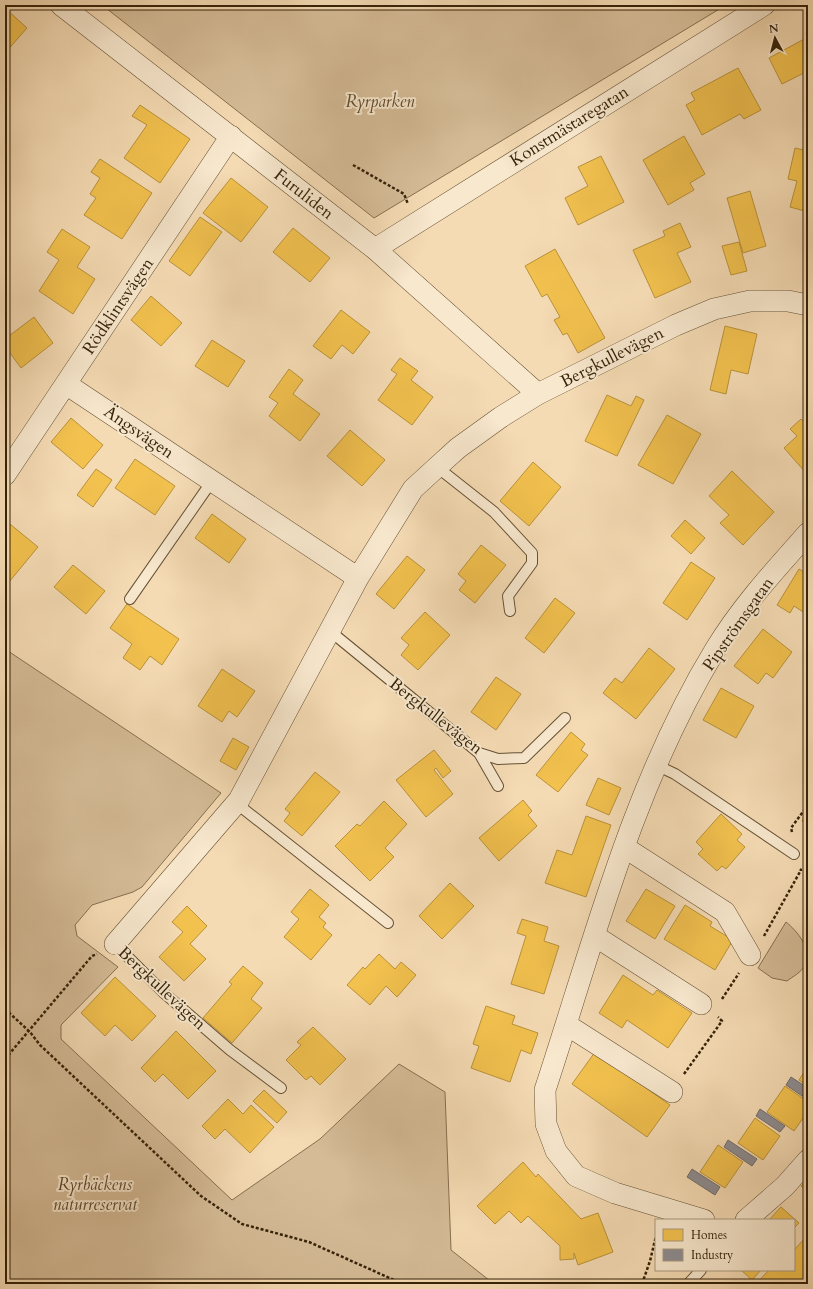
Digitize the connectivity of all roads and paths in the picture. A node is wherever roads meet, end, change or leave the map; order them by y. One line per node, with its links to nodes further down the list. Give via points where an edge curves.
1 (61, 5): 3 (street, Furuliden)
2 (764, 5): 5 (street, Konstmästaregatan)
3 (231, 136): 6 (street, Furuliden); 8 (street, Rödklintsvägen)
4 (353, 165): 5 (path, via 404,194)
5 (416, 222): 6 (street, Konstmästaregatan)
6 (375, 249): 9 (street, Furuliden)
7 (808, 305): 9 (street, Bergkullevägen, via 788,301 750,301 714,309 676,325)
8 (66, 384): 11 (street, Rödklintsvägen); 12 (street, Ängsvägen)
9 (538, 394): 10 (street, Bergkullevägen, via 458,448)
10 (437, 467): 14 (street, Bergkullevägen, via 413,489); 16 (lane, via 494,512 532,553 532,563 508,596)
11 (5, 475)
12 (212, 481): 14 (street, Ängsvägen); 15 (lane)
13 (808, 533): 20 (street, Pipströmsgatan, via 753,596 715,650)
14 (358, 578): 17 (street, Bergkullevägen)
15 (130, 599)
16 (510, 611)
17 (330, 631): 19 (lane, Bergkullevägen); 22 (street, Bergkullevägen)
18 (565, 718): 19 (lane, Bergkullevägen, via 524,758 498,759)
19 (479, 752): 21 (lane)
20 (656, 765): 23 (street, Pipströmsgatan); 24 (lane, via 675,774)
21 (498, 786)
22 (236, 803): 25 (lane); 27 (street, Bergkullevägen)
23 (624, 847): 26 (street, Pipströmsgatan); 28 (street, via 725,912)
24 (794, 854)
25 (388, 923)
26 (595, 936): 29 (street); 31 (street, Pipströmsgatan)
27 (115, 944): 32 (path, via 92,956); 34 (lane, Bergkullevägen, via 164,993 230,1050)
28 (750, 955)
29 (701, 1004)
30 (5, 1009): 32 (path)
31 (567, 1025): 35 (street); 37 (street, Pipströmsgatan, via 545,1090 546,1124 556,1151 576,1176 615,1193)
32 (30, 1032): 33 (path); 42 (path, via 40,1045 201,1196 242,1224 309,1242)
33 (5, 1059)
34 (281, 1088)
35 (672, 1092)
36 (808, 1160): 38 (street, via 785,1186)
37 (701, 1219)
38 (747, 1219)
39 (655, 1240): 43 (path)
40 (700, 1271): 41 (lane)
41 (690, 1282)
42 (403, 1284)
43 (642, 1284)

